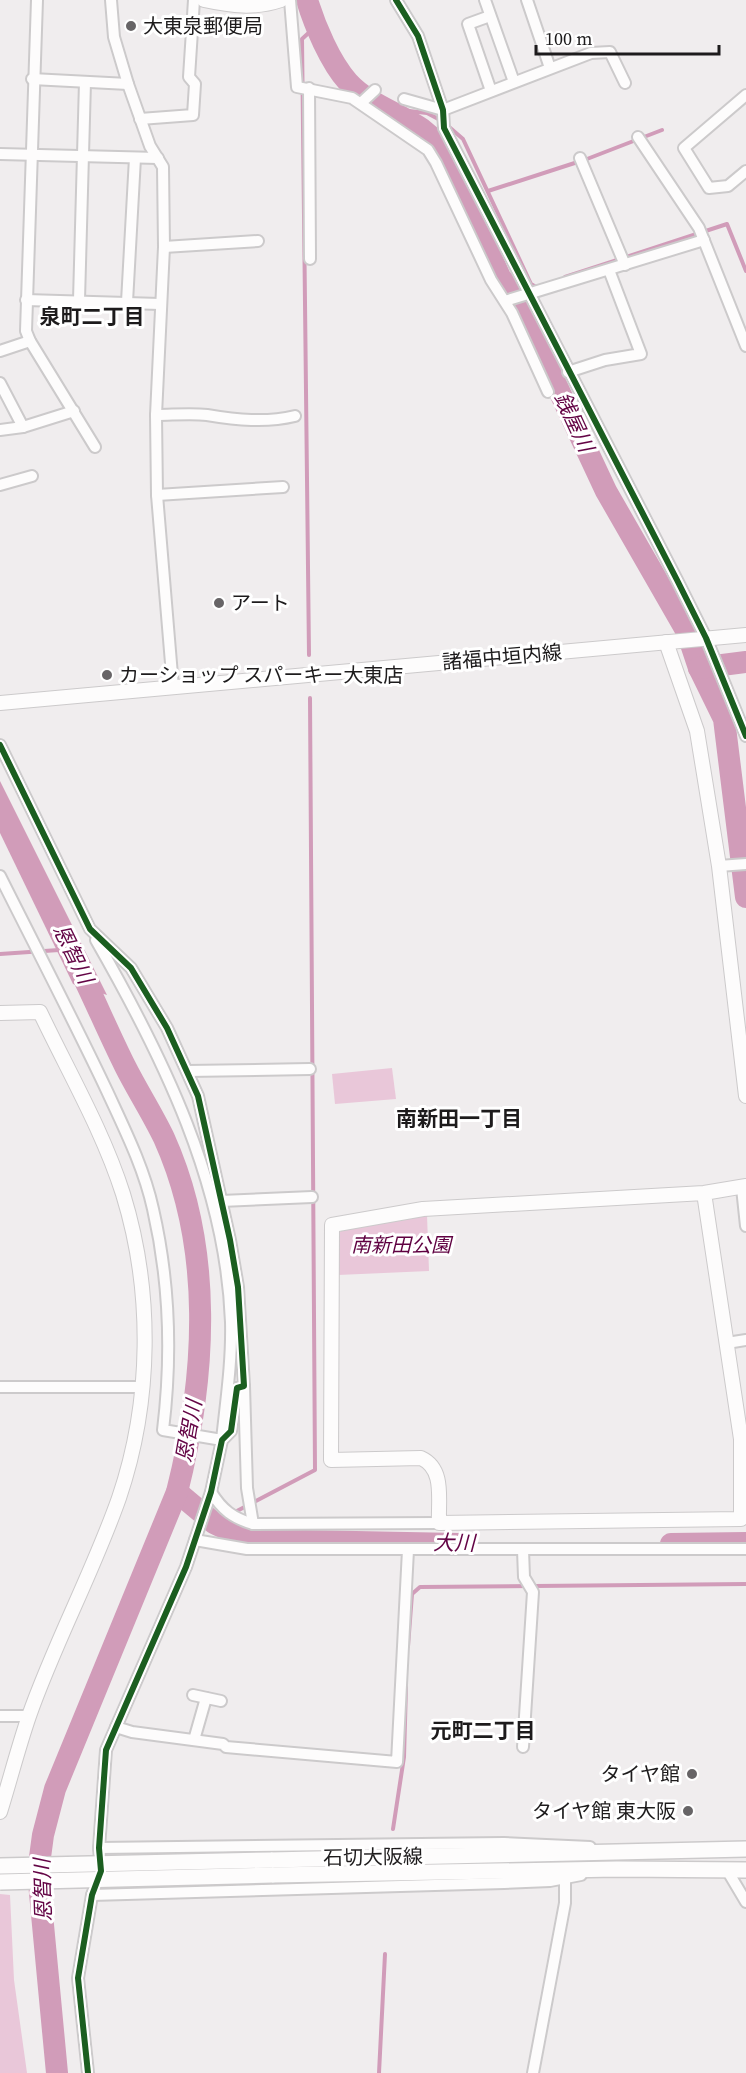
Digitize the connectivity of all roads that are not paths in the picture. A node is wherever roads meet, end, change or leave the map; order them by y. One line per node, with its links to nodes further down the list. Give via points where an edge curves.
1 (37, 0): 12 (street)
2 (111, 0): 16 (street, via 114,37)
3 (194, 0): 23 (street, via 189,77 195,84 193,115)
4 (204, 0): 5 (street, via 235,7 261,7)
5 (281, 0)
6 (290, 0): 17 (street)
7 (396, 0): 24 (street, via 418,36)
8 (485, 0): 10 (street)
9 (527, 0): 11 (street)
10 (490, 16): 14 (street); 19 (street, via 468,24)
11 (550, 68): 14 (street); 15 (street, via 591,53 610,52)
12 (32, 79): 13 (street); 27 (street)
13 (85, 82): 16 (street); 28 (street)
14 (514, 82): 19 (street)
15 (625, 83)
16 (128, 84): 23 (street)
17 (304, 88): 22 (street); 36 (street)
18 (375, 90): 22 (street)
19 (491, 91): 24 (street)
20 (746, 95): 32 (street, via 684,148 709,188 728,186)
21 (404, 99): 24 (street)
22 (361, 103): 42 (street, via 428,150)
23 (140, 119): 30 (street)
24 (443, 119): 39 (street)
25 (641, 140): 33 (street)
26 (0, 154): 27 (street)
27 (30, 155): 28 (street); 40 (street)
28 (84, 157): 29 (street); 41 (street)
29 (135, 158): 30 (street); 43 (street)
30 (158, 158): 35 (street, via 164,177)
31 (582, 160): 37 (street)
32 (746, 171)
33 (702, 234): 37 (street); 46 (street)
34 (258, 241): 35 (street)
35 (164, 247): 44 (street)
36 (310, 259)
37 (623, 260): 38 (street)
38 (609, 270): 39 (street); 48 (street, via 641,354 604,360)
39 (529, 296): 42 (street); 48 (street)
40 (26, 300): 41 (street); 45 (street, via 26,331)
41 (80, 300): 43 (street)
42 (505, 301): 50 (street)
43 (127, 302): 44 (street)
44 (160, 304): 52 (street)
45 (30, 341): 47 (street); 51 (street)
46 (746, 346)
47 (0, 351)
48 (568, 372): 62 (street)
49 (0, 383): 54 (street)
50 (548, 392)
51 (74, 411): 54 (street); 56 (street)
52 (156, 416): 53 (street, via 276,420); 60 (street)
53 (295, 416)
54 (23, 427): 55 (street)
55 (0, 430)
56 (96, 447)
57 (32, 476): 58 (street)
58 (0, 485)
59 (283, 486): 60 (street)
60 (157, 495): 64 (street)
61 (746, 635): 62 (street, 諸福中垣内線)
62 (696, 639): 63 (street, 諸福中垣内線); 66 (street)
63 (666, 642): 64 (street, 諸福中垣内線); 69 (street, via 697,731)
64 (173, 687): 65 (street, 諸福中垣内線)
65 (0, 703)
66 (746, 736)
67 (0, 745): 71 (street)
68 (746, 864): 69 (street)
69 (719, 866): 75 (street)
70 (0, 876): 86 (street, via 137,1157 153,1208 167,1287 169,1325 169,1381 163,1430)
71 (90, 929): 74 (street, via 131,968); 86 (street, via 181,1106 209,1192 231,1322)
72 (0, 1013): 85 (street, via 40,1012 109,1156 123,1195 141,1277)
73 (310, 1069): 74 (street)
74 (187, 1071): 79 (street, via 198,1096)
75 (746, 1096)
76 (744, 1187): 77 (street); 80 (street)
77 (704, 1193): 82 (street); 90 (street, via 423,1209 332,1224 331,1460 421,1458 432,1463 437,1473)
78 (312, 1197): 79 (street)
79 (221, 1201): 83 (street, via 238,1287)
80 (746, 1226)
81 (746, 1340): 82 (street)
82 (727, 1343): 87 (street)
83 (244, 1386): 86 (street, via 237,1388 231,1431); 91 (street, via 247,1488)
84 (0, 1387): 85 (street)
85 (144, 1387): 100 (street, via 118,1498)
86 (222, 1440): 88 (street)
87 (744, 1465): 89 (street)
88 (211, 1492): 91 (street, via 220,1508); 92 (street)
89 (743, 1519): 90 (street)
90 (439, 1523): 91 (street)
91 (253, 1524)
92 (195, 1540): 94 (street, via 247,1549); 101 (street)
93 (746, 1549): 95 (street)
94 (408, 1550): 95 (street); 102 (street, via 397,1762 226,1747)
95 (523, 1550): 103 (street, via 526,1581 533,1592)
96 (193, 1695): 97 (street)
97 (206, 1698): 98 (street); 102 (street)
98 (221, 1701)
99 (0, 1716): 100 (street)
100 (29, 1716): 104 (street)
101 (117, 1727): 102 (street); 105 (street, via 106,1750)
102 (194, 1740)
103 (523, 1747)
104 (0, 1812)
105 (99, 1848): 107 (street, via 504,1843); 115 (street, via 101,1871)
106 (746, 1849): 107 (main road, 石切大阪線)
107 (618, 1851): 109 (main road, 石切大阪線)
108 (0, 1866): 109 (main road, 石切大阪線, bridge)
109 (271, 1867): 110 (main road, 石切大阪線); 114 (main road, 石切大阪線, bridge)
110 (617, 1869): 111 (main road, 石切大阪線); 113 (street)
111 (727, 1870): 112 (main road, 石切大阪線); 116 (street)
112 (746, 1870)
113 (565, 1878): 115 (street); 118 (street, via 565,1903)
114 (0, 1881)
115 (92, 1895): 117 (street, via 78,1978)
116 (746, 1902)
117 (88, 2073)
118 (533, 2073)

